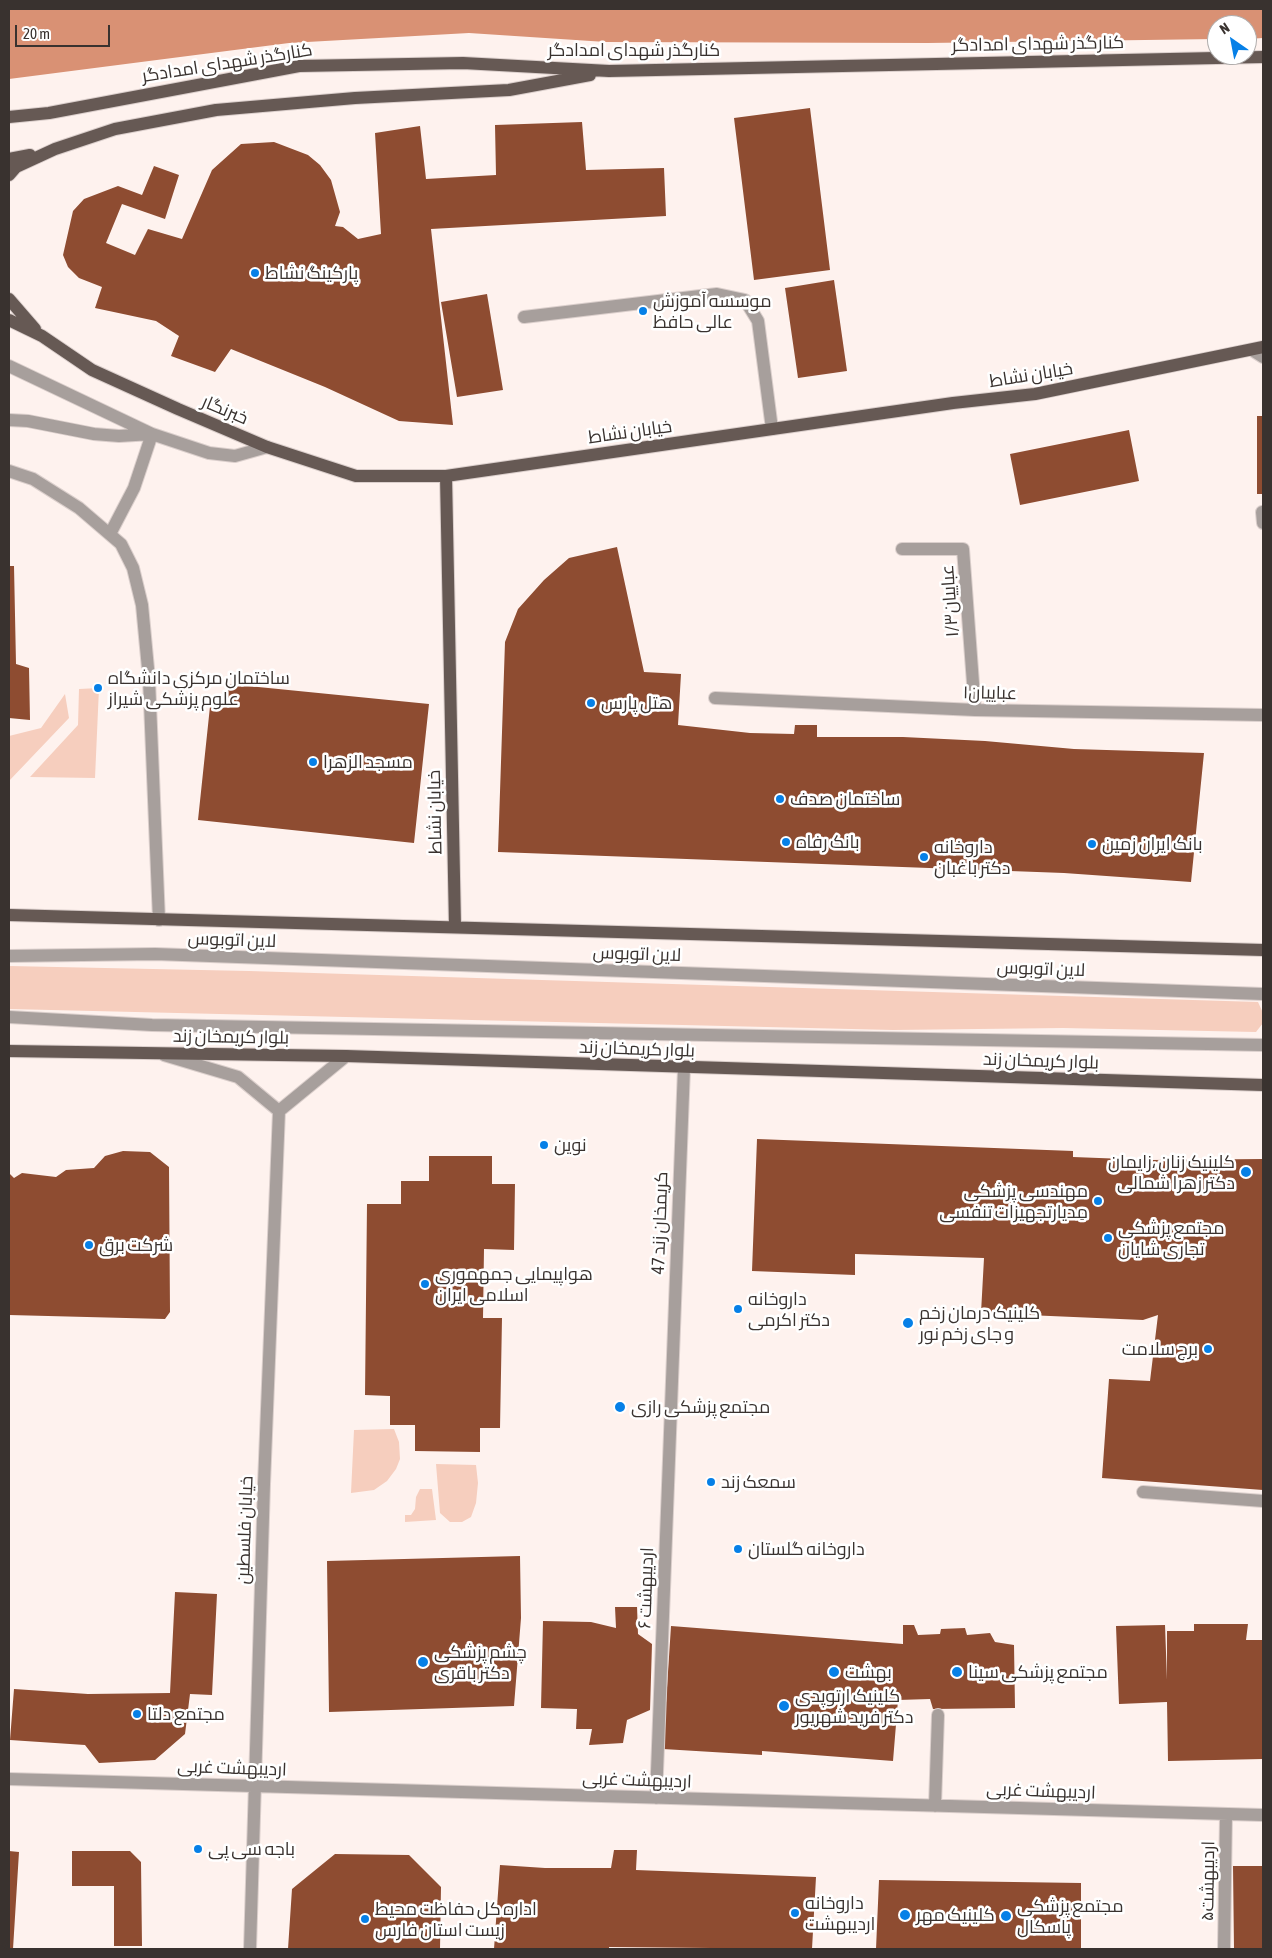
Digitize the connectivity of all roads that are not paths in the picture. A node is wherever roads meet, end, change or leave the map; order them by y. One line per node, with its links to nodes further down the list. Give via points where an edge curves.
1 (1263, 57): 2 (main road, کنارگذر شهدای امدادگر)
2 (609, 71): 3 (main road, کنارگذر شهدای امدادگر, via 463,63 299,66 49,113); 4 (main road, via 509,90 355,98 216,110 115,129)
3 (9, 117)
4 (55, 149): 5 (main road); 6 (main road, via 16,167)
5 (9, 159)
6 (9, 175)
7 (9, 300): 10 (main road)
8 (524, 317): 15 (street, via 717,294 745,300 758,321)
9 (9, 320): 10 (main road, خبرنگار)
10 (42, 336): 17 (main road, خبرنگار, via 92,370)
11 (1257, 348): 12 (street); 15 (main road, خیابان نشاط, via 1035,394)
12 (1263, 357)
13 (9, 366): 16 (street)
14 (9, 420): 16 (street, via 94,434)
15 (772, 429): 19 (main road, خیابان نشاط)
16 (152, 434): 17 (street, via 210,453 235,456); 20 (street, via 134,488)
17 (267, 447): 19 (main road, خبرنگار, via 356,476)
18 (9, 472): 20 (street, via 33,479 79,508)
19 (446, 476): 27 (main road, خیابان نشاط)
20 (110, 534): 26 (street, via 121,544 133,568 142,605 149,679)
21 (902, 549): 23 (street, عباییان۱/۳, via 963,549)
22 (715, 698): 23 (street, عباییان۱)
23 (976, 710): 24 (street, عباییان۱)
24 (1263, 715)
25 (9, 915): 26 (main road)
26 (159, 920): 27 (main road)
27 (455, 926): 28 (main road)
28 (1263, 950)
29 (9, 956): 30 (street, لاین اتوبوس, via 154,954)
30 (1263, 994)
31 (9, 1018): 32 (street, via 152,1025)
32 (1263, 1045)
33 (9, 1051): 34 (main road, بلوار کریمخان زند)
34 (160, 1054): 35 (main road, بلوار کریمخان زند); 38 (street, via 238,1078)
35 (346, 1056): 36 (main road, بلوار کریمخان زند); 38 (street)
36 (684, 1068): 37 (main road, بلوار کریمخان زند); 39 (street, 47 کریمخان زند)
37 (1263, 1085)
38 (279, 1112): 44 (street, خیابان فلسطین)
39 (671, 1379): 45 (street, ۶ اردیبهشت)
40 (1143, 1492): 41 (street)
41 (1263, 1501)
42 (938, 1715): 46 (street)
43 (9, 1779): 44 (street, اردیبهشت غربی)
44 (255, 1786): 45 (street, اردیبهشت غربی); 49 (street, خیابان فلسطین)
45 (656, 1798): 46 (street, اردیبهشت غربی)
46 (935, 1806): 47 (street, اردیبهشت غربی)
47 (1226, 1814): 48 (street, اردیبهشت غربی); 50 (street, اردیبهشت۵)
48 (1263, 1816)
49 (250, 1949)
50 (1224, 1949)

